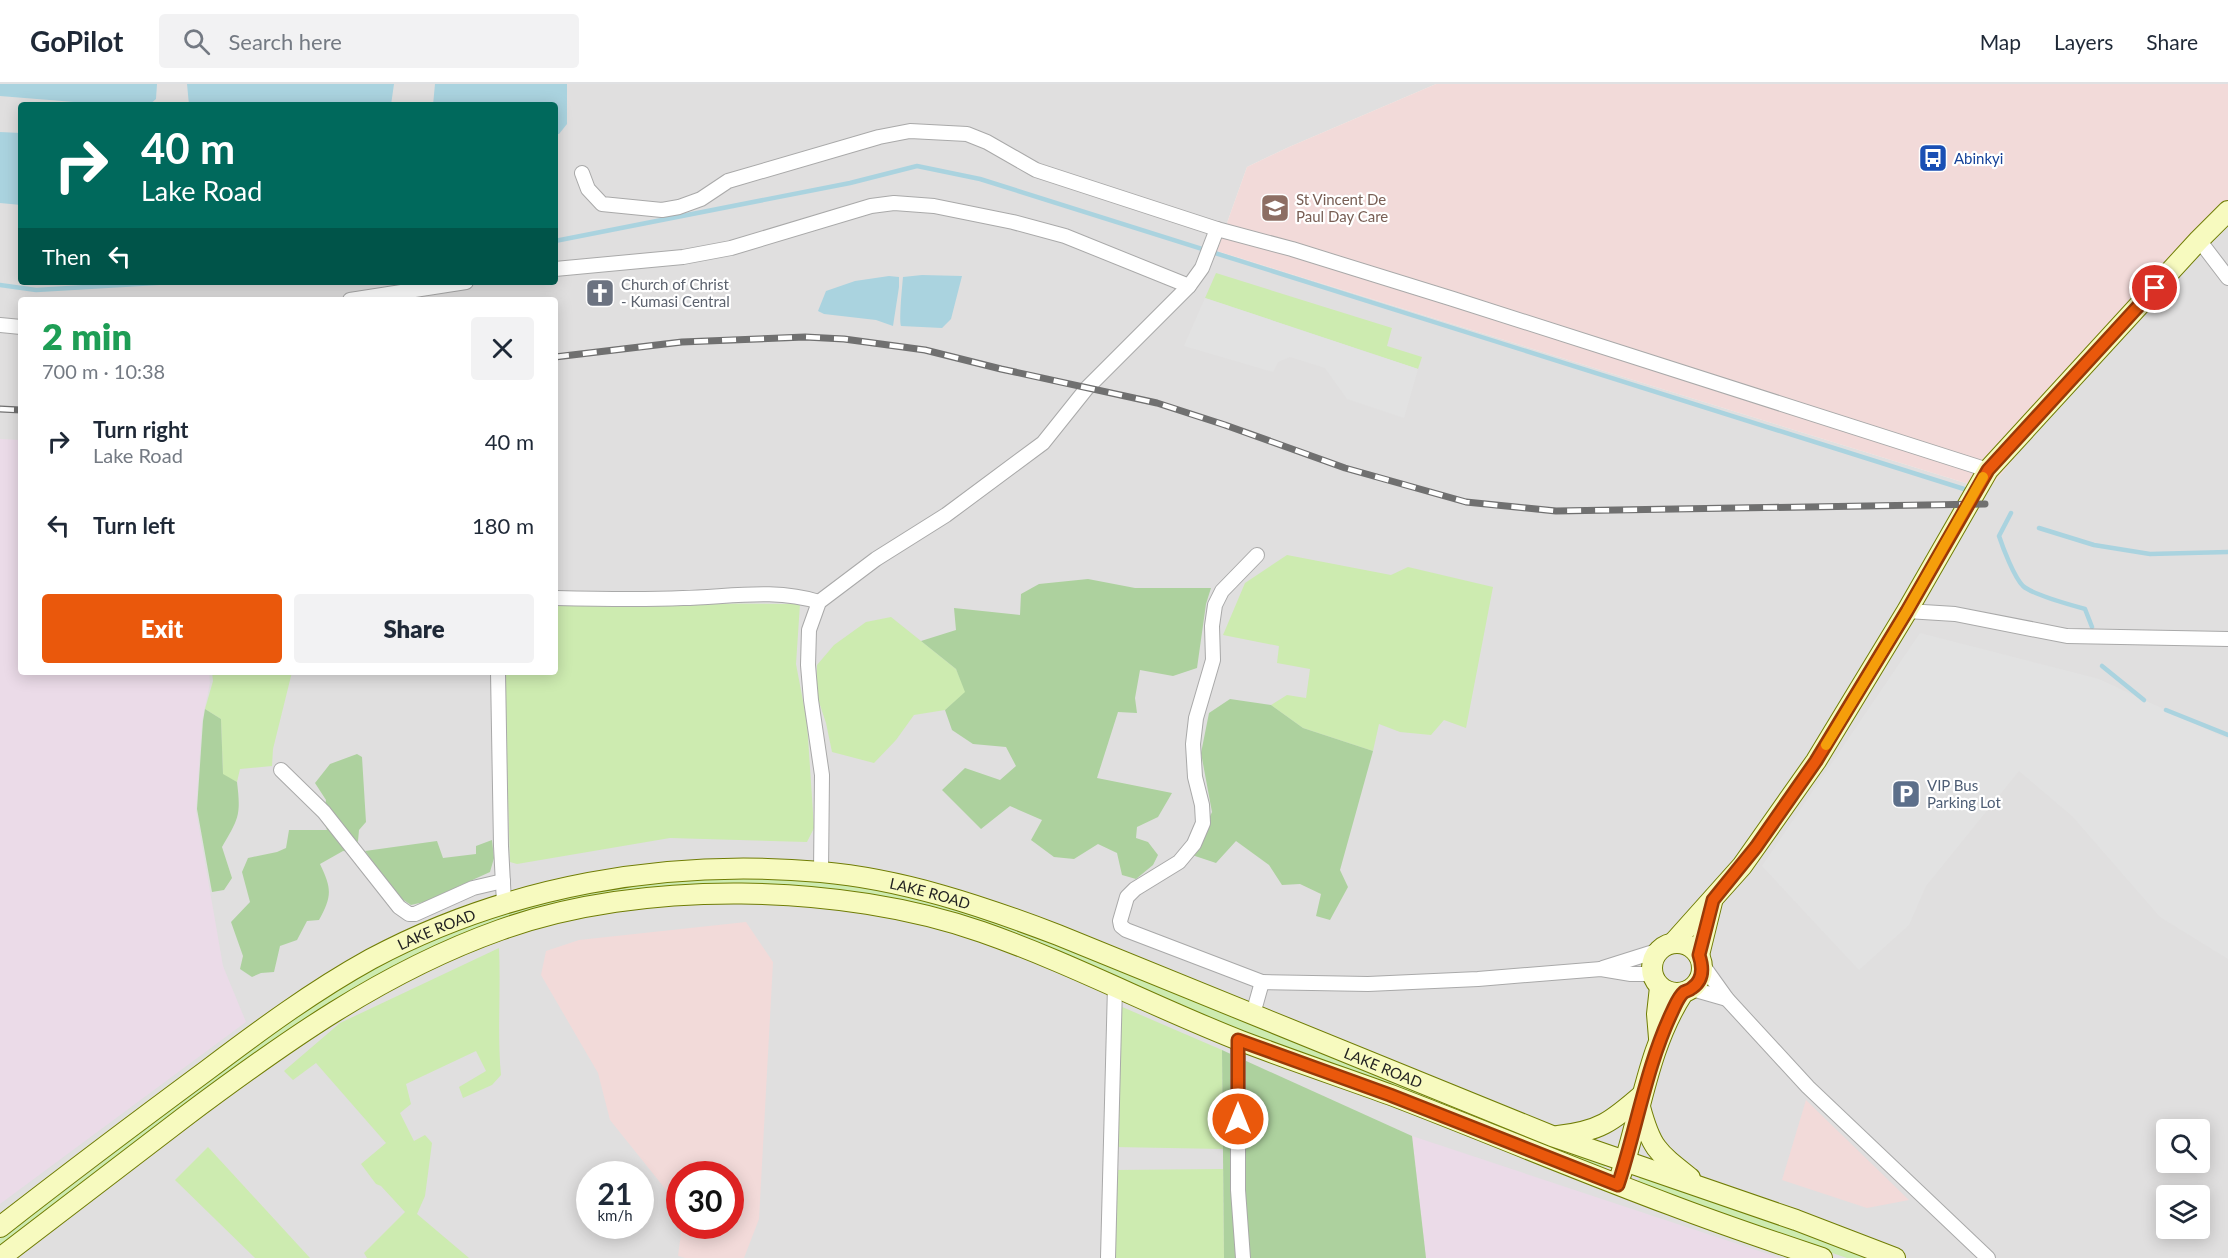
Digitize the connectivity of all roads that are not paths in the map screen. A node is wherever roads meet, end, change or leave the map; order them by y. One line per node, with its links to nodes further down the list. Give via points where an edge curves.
1 (582, 173): 3 (street, via 588,189 602,204 662,210 701,199 728,181 848,145 909,131 967,134 1036,170)
2 (2228, 211): 4 (main road)
3 (1215, 235): 8 (street, via 1202,268); 12 (street, via 1292,249)
4 (2199, 240): 6 (street); 12 (main road)
5 (558, 269): 8 (street, via 682,257 894,203 945,208 1065,236)
6 (2228, 278)
7 (447, 285): 9 (street)
8 (1189, 286): 15 (street, via 1087,388 1043,443)
9 (369, 297)
10 (0, 325): 11 (street)
11 (18, 327)
12 (1988, 470): 16 (main road)
13 (1257, 555): 28 (street, via 1222,591 1215,605 1213,660 1196,718 1193,744 1203,823 1194,844 1179,862 1127,897 1119,921 1126,930)
14 (558, 598): 15 (street, via 778,593)
15 (819, 602): 20 (street, via 808,630 808,665 822,775)
16 (1907, 611): 17 (street, via 1955,614 2067,636); 22 (main road, via 1816,761)
17 (2228, 639)
18 (498, 675): 21 (street)
19 (281, 770): 21 (street, via 324,812 399,907 409,914)
20 (822, 872): 23 (main road, LAKE ROAD, via 660,872 583,884); 32 (main road, LAKE ROAD, via 970,903)
21 (503, 880): 23 (street)
22 (1713, 900): 24 (main road); 25 (main road)
23 (504, 903): 40 (main road, LAKE ROAD, via 401,944 314,993)
24 (1667, 946): 25 (main road, via 1684,943); 26 (street); 27 (main road, via 1652,965)
25 (1701, 959): 30 (main road, via 1702,973); 31 (street)
26 (1601, 969): 27 (street); 28 (street, via 1368,984)
27 (1657, 981): 30 (main road, via 1671,993); 34 (main road)
28 (1262, 982): 32 (street)
29 (1115, 986): 33 (main road, LAKE ROAD); 41 (main road, LAKE ROAD, via 977,930 867,904 767,894 677,896 632,899 547,916 504,928 423,962 343,1005 255,1065); 42 (street)
30 (1688, 991): 31 (street); 34 (main road, via 1676,1004)
31 (1727, 999): 46 (street, via 1808,1087)
32 (1253, 1014): 36 (main road, LAKE ROAD)
33 (1238, 1040): 38 (main road, LAKE ROAD); 43 (street, via 1238,1190)
34 (1659, 1041): 35 (main road)
35 (1641, 1100): 36 (main road, via 1597,1129); 37 (main road); 39 (main road, via 1652,1144)
36 (1552, 1136): 37 (main road, LAKE ROAD)
37 (1625, 1161): 38 (main road); 39 (main road, LAKE ROAD)
38 (1618, 1185): 44 (main road, LAKE ROAD)
39 (1702, 1187): 45 (main road, LAKE ROAD)
40 (0, 1227)
41 (0, 1258)
42 (1108, 1258)
43 (1243, 1258)
44 (1822, 1258)
45 (1895, 1258)
46 (1988, 1258)

